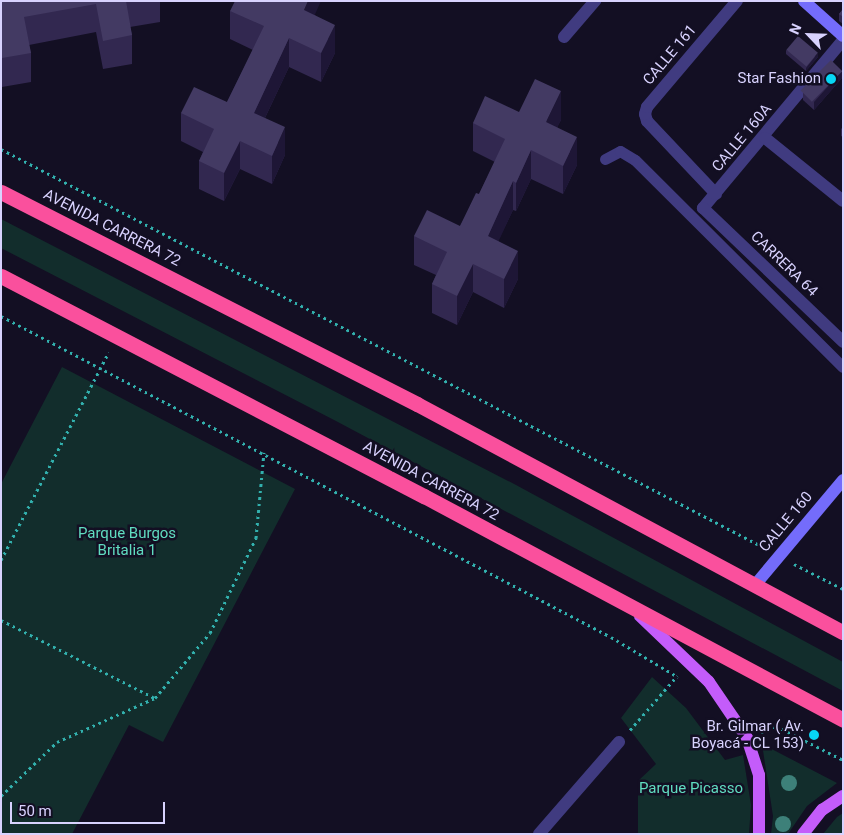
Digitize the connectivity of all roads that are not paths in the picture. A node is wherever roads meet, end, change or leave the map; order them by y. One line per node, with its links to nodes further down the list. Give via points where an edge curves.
1 (595, 1): 5 (street)
2 (737, 1): 10 (street, CALLE 161, via 647,108 647,121)
3 (804, 1): 4 (street)
4 (843, 36)
5 (564, 37)
6 (843, 40): 7 (street, CALLE 160A)
7 (765, 138): 10 (street, CALLE 160A); 11 (street)
8 (605, 159): 15 (lane, via 620,151 635,160)
9 (1, 192): 17 (highway, AVENIDA CARRERA 72, via 392,391)
10 (716, 194): 12 (street, CALLE 160A)
11 (843, 201)
12 (703, 208): 14 (street, CARRERA 64)
13 (1, 276): 18 (highway, AVENIDA CARRERA 72)
14 (843, 342)
15 (843, 366)
16 (843, 480): 17 (street, CALLE 160)
17 (755, 585): 19 (highway, AVENIDA CARRERA 72)
18 (629, 606): 20 (highway, AVENIDA CARRERA 72); 24 (main road, via 709,682 748,738 759,775)
19 (843, 632)
20 (843, 720)
21 (619, 742): 23 (street)
22 (843, 796): 25 (main road, via 822,810)
23 (539, 834)
24 (759, 834)
25 (803, 834)

